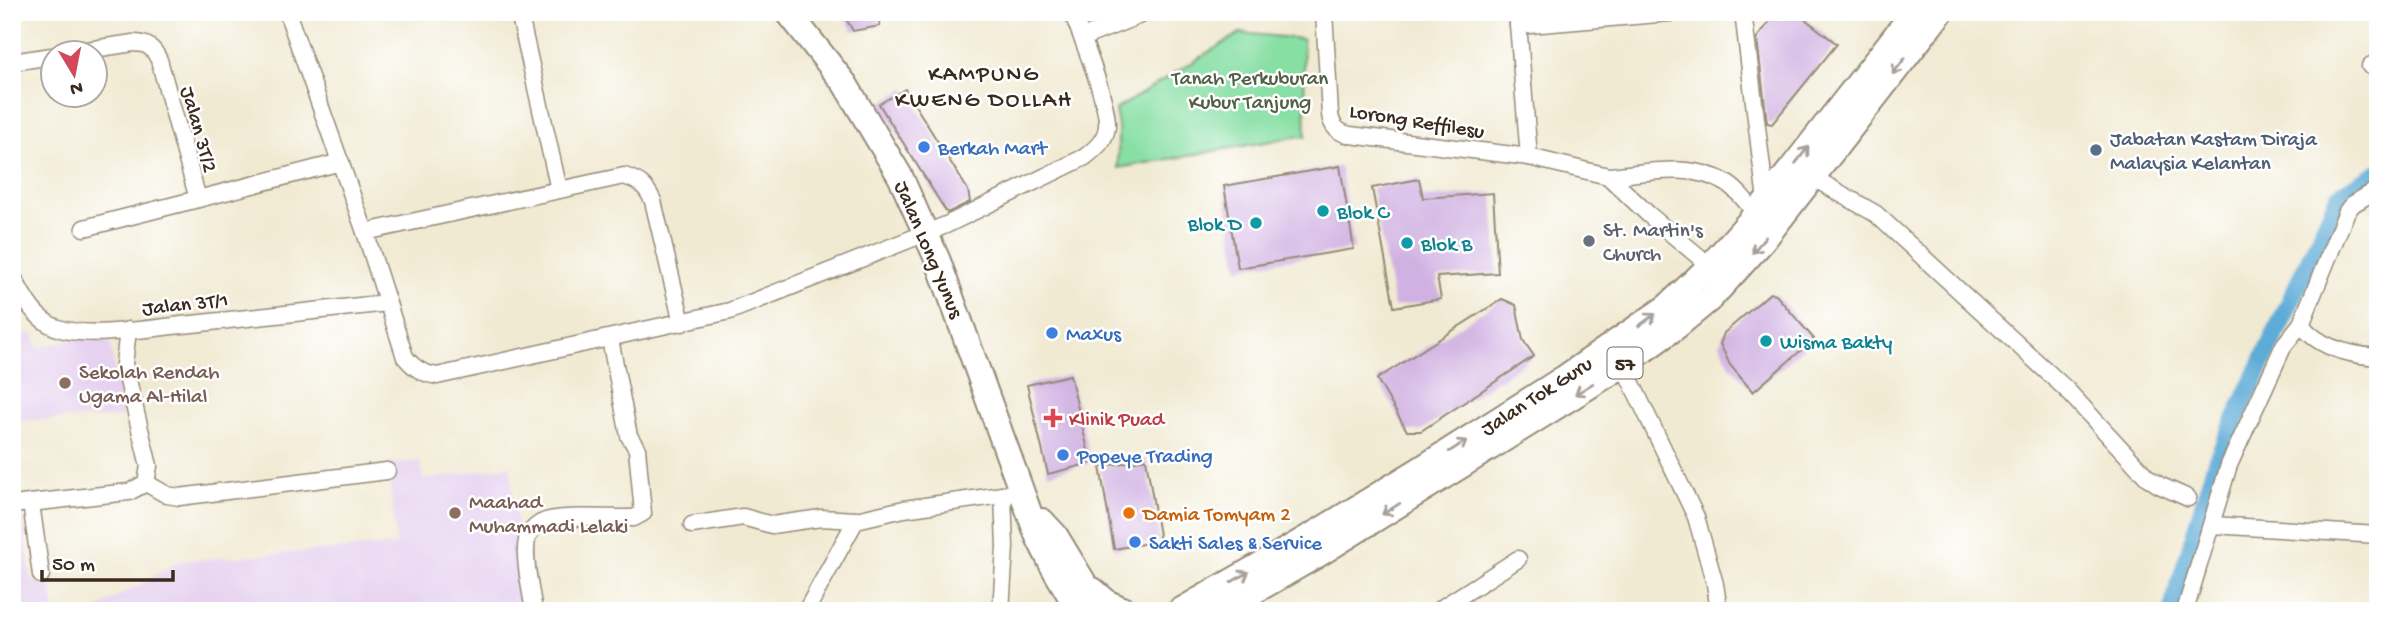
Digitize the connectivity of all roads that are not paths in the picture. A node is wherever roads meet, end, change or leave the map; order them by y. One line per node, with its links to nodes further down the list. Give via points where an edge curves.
1 (287, 12): 17 (street)
2 (519, 12): 21 (street)
3 (788, 12): 26 (main road, Jalan Long Yunus, via 864,114)
4 (1072, 12): 12 (street)
5 (1148, 12): 12 (street)
6 (1324, 12): 16 (street, Lorong Reffilesu, via 1330,114 1338,131)
7 (1681, 12): 11 (street)
8 (1743, 12): 23 (street)
9 (1914, 12): 23 (main road, Jalan Tok Guru / 57, one-way to 9)
10 (1941, 12): 19 (main road, Jalan Tok Guru / 57, one-way to 19)
11 (1518, 19): 16 (street)
12 (1082, 38): 26 (street, via 1105,109 1107,129 1100,146)
13 (108, 47): 22 (street, Jalan 3T/2, via 142,43 151,47 159,60)
14 (38, 58): 15 (street)
15 (12, 62)
16 (1529, 157): 18 (street, Lorong Reffilesu)
17 (341, 162): 22 (street, Jalan 3T/2); 25 (street)
18 (1608, 176): 23 (street, Lorong Reffilesu, via 1684,170 1704,173); 27 (street)
19 (1812, 177): 35 (main road, Jalan Tok Guru / 57, one-way to 35, via 1710,299); 39 (street, via 1876,214 2066,389 2147,477)
20 (2378, 189): 31 (street, via 2347,211)
21 (559, 190): 25 (street); 30 (street, via 624,176 647,188)
22 (198, 199): 24 (street)
23 (1761, 207): 27 (main road, Jalan Tok Guru / 57)
24 (84, 228)
25 (365, 232): 29 (street)
26 (926, 232): 30 (street, via 730,312); 38 (main road, Jalan Long Yunus)
27 (1710, 266): 49 (main road, Jalan Tok Guru / 57, one-way to 27, via 1339,520 1556,383 1668,306)
28 (12, 275): 32 (street, Jalan 3T/1, via 35,313 58,328 75,332)
29 (388, 303): 32 (street, Jalan 3T/1); 33 (street, via 405,357 424,374 451,374)
30 (682, 323): 33 (street)
31 (2301, 324): 34 (street, via 2314,338 2344,353); 44 (street, via 2284,345 2234,453)
32 (128, 330): 37 (street, via 124,364 149,466)
33 (610, 339): 51 (street, via 629,436 638,449 642,513 634,518 557,519 533,528 526,550)
34 (2378, 357)
35 (1623, 365): 50 (main road, Jalan Tok Guru / 57, one-way to 50); 59 (street, via 1696,517)
36 (387, 471): 37 (street, via 179,497)
37 (146, 483): 40 (street, via 129,492)
38 (1018, 498): 42 (street, via 904,509); 47 (main road, Jalan Long Yunus, via 1038,537); 53 (street, via 1005,547)
39 (2188, 498)
40 (31, 503): 41 (street); 48 (street)
41 (12, 505)
42 (856, 520): 43 (street, via 821,518 772,525 743,517); 52 (street)
43 (692, 525)
44 (2212, 525): 45 (street); 60 (street)
45 (2378, 535)
46 (1518, 559): 58 (street)
47 (1063, 566): 54 (main road); 55 (main road, Jalan Long Yunus); 56 (main road, Jalan Long Yunus); 57 (main road, via 1108,603)
48 (41, 575)
49 (1184, 608)
50 (1233, 608)
51 (534, 611)
52 (806, 611)
53 (1002, 611)
54 (1065, 611)
55 (1079, 611)
56 (1101, 611)
57 (1127, 611)
58 (1437, 611)
59 (1719, 611)
60 (2185, 611)

